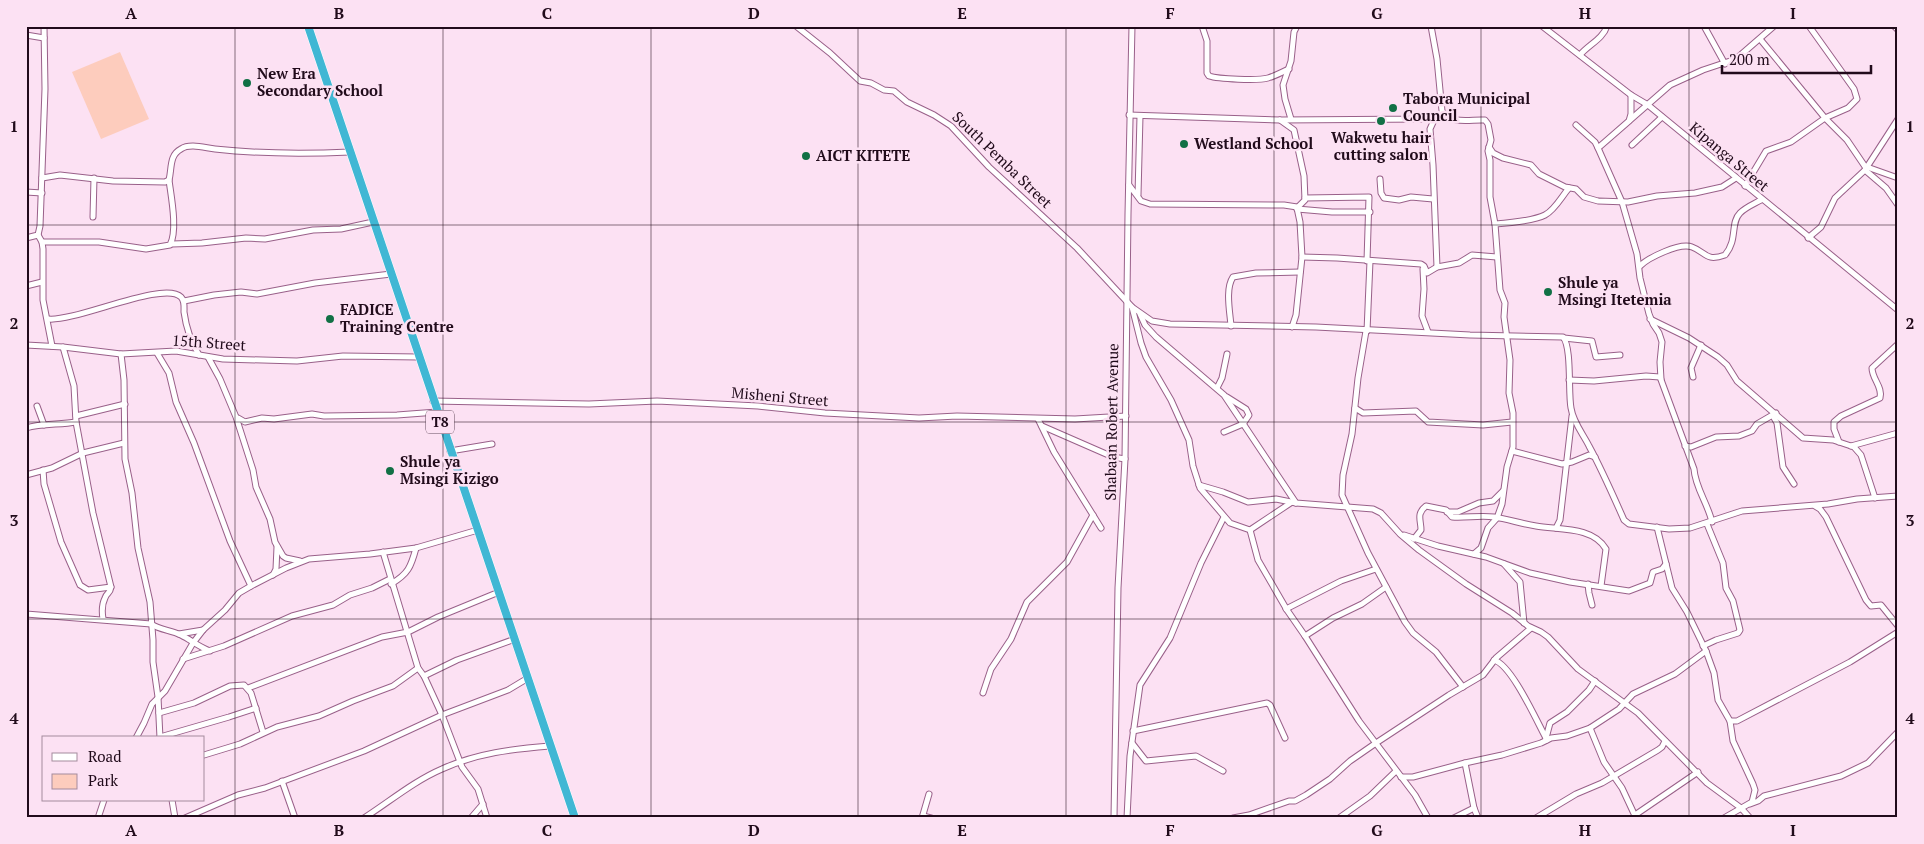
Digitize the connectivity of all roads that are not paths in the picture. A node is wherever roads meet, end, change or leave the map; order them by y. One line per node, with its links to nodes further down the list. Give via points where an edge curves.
1 (44, 26): 16 (street)
2 (308, 26): 37 (highway, T8)
3 (796, 26): 77 (street, South Pemba Street, via 860,81 894,91 910,104 951,126)
4 (1132, 26): 23 (street, Shabaan Robert Avenue)
5 (1202, 26): 20 (street, via 1207,41 1209,76 1262,79)
6 (1297, 26): 20 (street)
7 (1431, 26): 25 (street, via 1441,107)
8 (1542, 26): 18 (street, Kipanga Street)
9 (1607, 26): 18 (street)
10 (1704, 26): 19 (street)
11 (1774, 26): 17 (street)
12 (1809, 26): 28 (street, via 1858,97 1843,111)
13 (1894, 26): 14 (street)
14 (1898, 30)
15 (26, 35): 16 (street)
16 (44, 38): 39 (street)
17 (1760, 40): 19 (street); 28 (street)
18 (1580, 56): 21 (street, Kipanga Street)
19 (1725, 64): 22 (street, via 1670,85)
20 (1289, 69): 29 (street, via 1284,89)
21 (1630, 95): 22 (street, Kipanga Street); 32 (street)
22 (1648, 105): 26 (street, Kipanga Street); 32 (street)
23 (1129, 115): 24 (street); 45 (street, Shabaan Robert Avenue)
24 (1140, 116): 31 (street); 50 (street)
25 (1446, 116): 27 (street); 34 (street, via 1486,121 1491,140)
26 (1662, 117): 35 (street); 41 (street, Kipanga Street)
27 (1435, 118): 29 (street); 52 (street, via 1430,129)
28 (1825, 118): 38 (street, via 1847,140); 46 (street, via 1791,142 1766,151)
29 (1291, 119): 31 (street)
30 (1898, 119): 38 (street)
31 (1280, 120): 51 (street, via 1295,132)
32 (1630, 120): 36 (street)
33 (1576, 125): 36 (street)
34 (1489, 146): 47 (street, via 1493,153 1531,165 1539,174); 60 (street, via 1490,197)
35 (1632, 146)
36 (1598, 148): 55 (street)
37 (350, 152): 44 (street, via 293,154 187,147 175,153); 59 (highway, T8)
38 (1866, 168): 42 (street); 54 (street); 63 (street, via 1835,198 1821,226)
39 (42, 178): 40 (street); 49 (street)
40 (94, 178): 44 (street, via 161,183); 58 (street)
41 (1736, 178): 46 (street, Kipanga Street); 55 (street, via 1714,189)
42 (1898, 178)
43 (1380, 179): 52 (street, via 1380,193 1384,198)
44 (169, 180): 65 (street)
45 (1129, 184): 50 (street); 77 (street, Shabaan Robert Avenue)
46 (1745, 186): 53 (street, Kipanga Street)
47 (1569, 188): 55 (street, via 1576,189 1586,198); 60 (street, via 1545,215)
48 (26, 192): 49 (street)
49 (42, 193): 61 (street)
50 (1138, 196): 56 (street, via 1150,204)
51 (1305, 198): 56 (street); 57 (street, via 1368,196)
52 (1433, 199): 71 (street)
53 (1761, 200): 63 (street, Kipanga Street); 70 (street, via 1737,217 1734,239 1725,255 1708,256 1692,247 1682,246)
54 (1897, 201)
55 (1622, 202): 70 (street)
56 (1297, 208): 57 (street); 67 (street)
57 (1370, 212): 68 (street)
58 (93, 217)
59 (372, 222): 65 (street, via 265,239); 73 (highway, T8)
60 (1495, 224): 66 (street)
61 (38, 235): 62 (street); 64 (street)
62 (26, 238)
63 (1808, 238): 80 (street, Kipanga Street)
64 (42, 242): 65 (street, via 99,242 146,249); 74 (street)
65 (172, 244)
66 (1497, 257): 71 (street, via 1472,255 1459,263); 87 (street)
67 (1302, 258): 68 (street); 72 (street)
68 (1368, 261): 69 (street); 85 (street)
69 (1423, 265): 71 (street, via 1427,273); 86 (street, via 1422,316)
70 (1640, 266): 82 (street)
71 (1437, 267)
72 (1300, 272): 83 (street, via 1234,277 1230,293); 84 (street)
73 (391, 274): 76 (street, via 257,294 241,292); 100 (highway, T8)
74 (42, 282): 75 (street); 81 (street)
75 (26, 286)
76 (184, 301): 81 (street, via 178,295 161,293 71,317); 97 (street, via 191,338)
77 (1127, 301): 78 (street, South Pemba Street); 113 (street, Shabaan Robert Avenue)
78 (1132, 307): 79 (street); 138 (street, via 1154,373 1190,440)
79 (1138, 310): 83 (street, via 1158,323); 104 (street, via 1156,337)
80 (1898, 310)
81 (48, 319): 91 (street)
82 (1650, 319): 92 (street); 102 (street, via 1662,342)
83 (1231, 326): 84 (street)
84 (1292, 327): 85 (street)
85 (1367, 331): 86 (street); 109 (street)
86 (1428, 332): 87 (street)
87 (1507, 335): 88 (street); 117 (street)
88 (1564, 338): 98 (street, via 1592,341 1596,356); 103 (street)
89 (1898, 344): 124 (street, via 1872,368 1881,392 1880,398 1834,422)
90 (26, 346): 91 (street, 15th Street)
91 (52, 346): 93 (street, 15th Street)
92 (1701, 346): 101 (street, via 1691,368); 111 (street, via 1727,365 1737,381)
93 (63, 347): 95 (street, 15th Street); 115 (street, via 74,386)
94 (157, 353): 95 (street, 15th Street); 97 (street, 15th Street, via 176,351); 168 (street, via 169,373 176,402 230,542)
95 (121, 354): 107 (street)
96 (1227, 354): 104 (street)
97 (200, 355): 99 (street, 15th Street)
98 (1620, 355)
99 (208, 357): 100 (street, 15th Street, via 297,361 342,356); 114 (street)
100 (419, 357): 106 (highway, T8)
101 (1693, 377)
102 (1661, 379): 103 (street, via 1656,376); 127 (street)
103 (1569, 380): 112 (street)
104 (1217, 388): 105 (street)
105 (1224, 394): 118 (street); 118 (street, via 1248,412 1249,418)
106 (433, 401): 110 (highway, T8); 116 (street, Misheni Street, via 589,404 657,401 834,414)
107 (125, 404): 115 (street); 125 (street)
108 (37, 406): 119 (street)
109 (1355, 408): 117 (street, via 1363,413 1416,411 1428,422); 144 (street, via 1341,489)
110 (437, 412): 114 (street, via 312,414 245,422); 129 (highway, T8)
111 (1774, 414): 124 (street, via 1803,438); 127 (street, via 1752,431 1739,436 1716,437); 137 (street, via 1783,467)
112 (1572, 415): 132 (street); 134 (street)
113 (1126, 416): 116 (street, Misheni Street); 133 (street, Shabaan Robert Avenue)
114 (236, 417): 157 (street)
115 (76, 419): 119 (street, via 62,425); 131 (street)
116 (1038, 419): 120 (street)
117 (1512, 422): 130 (street)
118 (1243, 424): 122 (street); 142 (street)
119 (44, 425): 121 (street)
120 (1042, 426): 133 (street, via 1113,457); 146 (street, via 1054,452)
121 (26, 428)
122 (1224, 432)
123 (1898, 433): 128 (street)
124 (1839, 442): 128 (street)
125 (124, 443): 131 (street); 178 (street)
126 (492, 444): 129 (street)
127 (1686, 446): 149 (street, via 1694,477 1708,509)
128 (1850, 446): 141 (street, via 1861,456)
129 (450, 451): 153 (highway, T8)
130 (1512, 451): 134 (street); 139 (street)
131 (83, 453): 135 (street); 170 (street)
132 (1595, 457): 134 (street, via 1589,455); 150 (street, via 1625,522)
133 (1125, 459): 245 (street, Shabaan Robert Avenue, via 1118,588)
134 (1566, 463): 152 (street, via 1560,520)
135 (43, 470): 136 (street); 170 (street, via 61,542 80,585 88,590)
136 (26, 476)
137 (1794, 484)
138 (1199, 485): 142 (street, via 1248,502 1270,499); 147 (street)
139 (1503, 491): 145 (street, via 1494,501 1458,512); 148 (street)
140 (1898, 496): 141 (street)
141 (1875, 498): 143 (street)
142 (1294, 502): 144 (street); 154 (street)
143 (1815, 505): 149 (street, via 1742,511); 179 (street, via 1826,517 1866,600 1871,606 1881,605)
144 (1347, 507): 155 (street, via 1377,510); 164 (street)
145 (1447, 512): 148 (street, via 1452,517); 156 (street, via 1425,507 1419,517 1421,530)
146 (1093, 515): 151 (street); 198 (street, via 1067,562 1027,602 1011,639 991,669)
147 (1224, 517): 154 (street, via 1236,526); 206 (street, via 1170,638 1140,685)
148 (1498, 518): 152 (street); 160 (street, via 1488,528 1482,548)
149 (1709, 523): 150 (street, via 1690,528); 188 (street, via 1740,630)
150 (1657, 527): 163 (street)
151 (1101, 528)
152 (1556, 528): 169 (street, via 1584,533 1605,546)
153 (478, 530): 158 (street); 172 (highway, T8)
154 (1250, 530): 174 (street, via 1258,560)
155 (1400, 534): 156 (street); 177 (street)
156 (1414, 539): 160 (street)
157 (277, 546): 161 (street, via 286,558); 165 (street)
158 (416, 548): 159 (street); 166 (street, via 406,574)
159 (382, 552): 161 (street); 166 (street)
160 (1474, 554): 162 (street)
161 (300, 561): 165 (street)
162 (1504, 564): 167 (street, via 1546,577); 177 (street, via 1520,582)
163 (1666, 564): 169 (street, via 1662,570 1653,572 1650,583 1639,588 1625,590); 188 (street, via 1673,591)
164 (1376, 569): 171 (street); 174 (street, via 1341,581)
165 (273, 575): 168 (street)
166 (390, 582): 182 (street); 189 (street, via 350,595 333,605 292,616)
167 (1588, 584): 169 (street); 173 (street)
168 (251, 586): 181 (street, via 239,593)
169 (1601, 586)
170 (111, 587): 176 (street, via 104,598)
171 (1386, 587): 185 (street); 196 (street, via 1413,633 1433,648)
172 (499, 592): 182 (street); 186 (highway, T8)
173 (1592, 605)
174 (1286, 609): 185 (street)
175 (26, 614): 176 (street)
176 (103, 619): 178 (street)
177 (1524, 623): 180 (street)
178 (151, 624): 184 (street); 199 (street)
179 (1898, 626)
180 (1531, 628): 191 (street); 195 (street, via 1548,636 1578,669)
181 (203, 630): 184 (street); 187 (street)
182 (408, 632): 192 (street); 197 (street, via 382,637)
183 (1898, 632): 204 (street, via 1850,662 1738,720)
184 (179, 634): 187 (street)
185 (1305, 636): 216 (street, via 1359,722)
186 (515, 639): 193 (street); 194 (highway, T8)
187 (193, 643): 189 (street); 190 (street)
188 (1705, 648): 200 (street, via 1675,674 1633,694); 204 (street, via 1714,673 1718,700)
189 (210, 651): 190 (street)
190 (182, 660): 199 (street)
191 (1494, 660): 196 (street, via 1483,675); 213 (street, via 1502,664 1515,682)
192 (418, 668): 193 (street); 207 (street, via 393,686 319,716)
193 (424, 676): 203 (street)
194 (528, 678): 203 (street); 217 (highway, T8)
195 (1595, 681): 200 (street); 213 (street, via 1567,712 1550,723)
196 (1463, 686): 216 (street)
197 (248, 688): 201 (street); 202 (street, via 244,685 230,686 194,703)
198 (983, 692)
199 (158, 697): 202 (street); 209 (street)
200 (1625, 704): 205 (street); 214 (street)
201 (256, 708): 207 (street); 211 (street)
202 (159, 713): 210 (street)
203 (442, 716): 219 (street); 226 (street, via 364,751)
204 (1730, 721): 231 (street, via 1732,741 1754,788)
205 (1590, 728): 213 (street); 224 (street)
206 (1133, 731): 212 (street, via 1267,703); 215 (street)
207 (263, 732): 218 (street, via 240,744)
208 (1898, 732): 231 (street, via 1868,763 1841,776 1764,796)
209 (137, 736)
210 (160, 736)
211 (163, 736)
212 (1285, 738)
213 (1547, 739): 220 (street, via 1502,755)
214 (1665, 741): 223 (street); 224 (street, via 1661,749)
215 (1131, 743): 221 (street, via 1146,761 1196,756); 246 (street)
216 (1376, 743): 222 (street); 247 (street, via 1330,779 1296,800)
217 (550, 746): 219 (street, via 512,749); 243 (highway, T8)
218 (205, 755)
219 (460, 763): 230 (street, via 474,781); 240 (street, via 436,771)
220 (1465, 763): 225 (street, via 1413,777); 232 (street)
221 (1223, 771)
222 (1396, 771): 225 (street); 248 (street, via 1370,796)
223 (1698, 772): 233 (street); 234 (street)
224 (1613, 776): 234 (street); 252 (street)
225 (1401, 777): 249 (street)
226 (282, 781): 238 (street); 239 (street)
227 (928, 794): 235 (street)
228 (104, 802): 236 (street)
229 (172, 802): 237 (street)
230 (483, 804): 241 (street); 242 (street)
231 (1750, 804): 233 (street)
232 (1474, 808): 250 (street); 251 (street)
233 (1740, 808): 253 (street); 254 (street)
234 (1635, 816)
235 (922, 817): 244 (street)
236 (98, 818)
237 (175, 818)
238 (185, 818)
239 (295, 818)
240 (364, 818)
241 (472, 818)
242 (487, 818)
243 (575, 818)
244 (931, 818)
245 (1114, 818)
246 (1127, 818)
247 (1233, 818)
248 (1339, 818)
249 (1428, 818)
250 (1454, 818)
251 (1478, 818)
252 (1536, 818)
253 (1724, 818)
254 (1750, 818)

